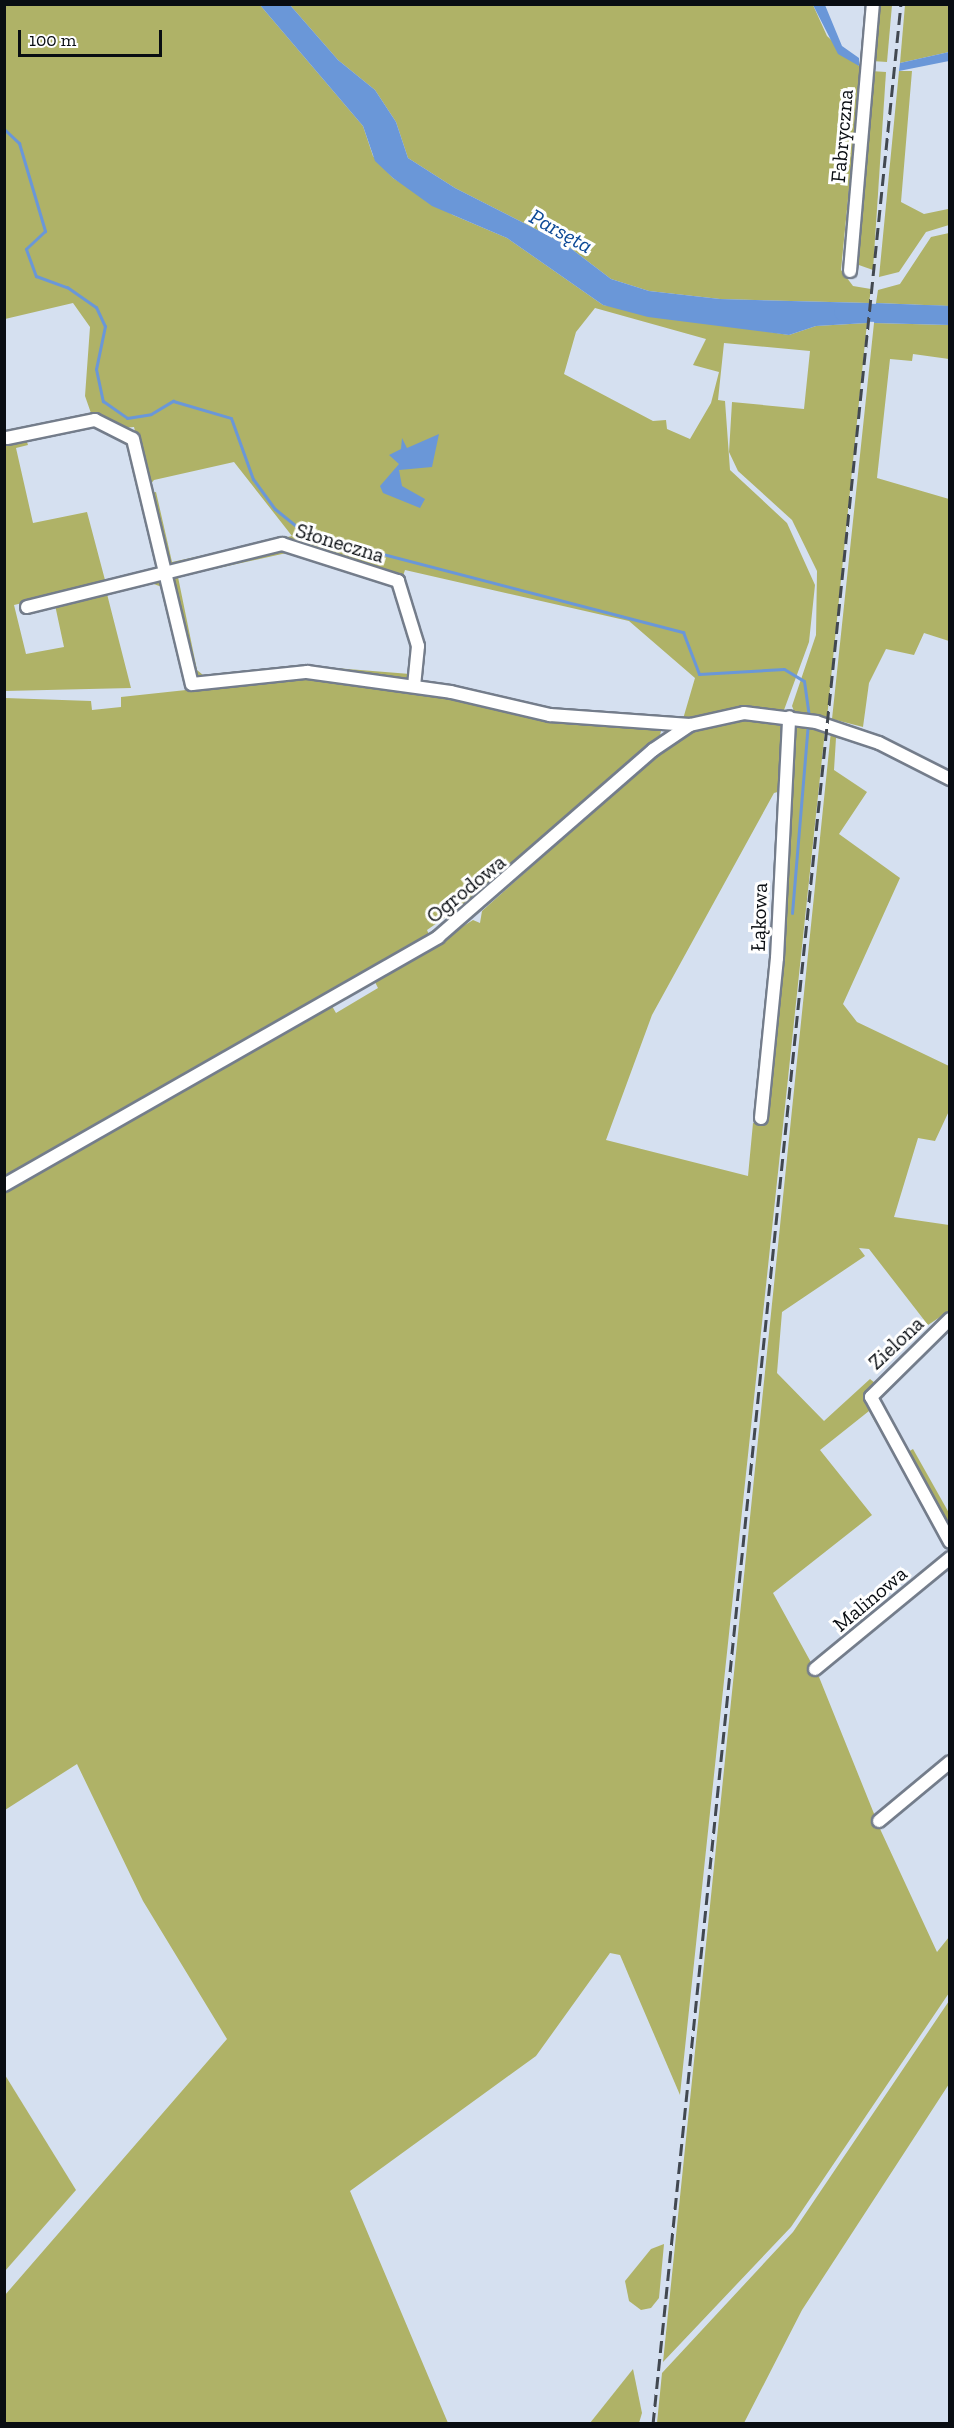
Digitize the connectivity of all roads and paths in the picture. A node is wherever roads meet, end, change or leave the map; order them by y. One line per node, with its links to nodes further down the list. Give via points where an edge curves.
1 (873, 4): 2 (street, Fabryczna)
2 (850, 271)
3 (7, 438): 4 (street, via 95,420 127,434)
4 (164, 572): 5 (street, Słoneczna); 6 (street, via 192,684 307,672); 6 (street, Słoneczna, via 282,544 398,581 418,646)
5 (27, 607)
6 (414, 686): 8 (street, via 550,715)
7 (789, 717): 8 (street, Ogrodowa, via 735,714); 9 (street, Ogrodowa, via 872,740); 10 (street, Łąkowa, via 777,958)
8 (690, 725): 11 (street, Ogrodowa, via 653,750 438,937)
9 (950, 779)
10 (761, 1118)
11 (4, 1185)
12 (950, 1319): 13 (street, Zielona, via 870,1397)
13 (950, 1542)
14 (950, 1558): 15 (street, Malinowa)
15 (815, 1669)
16 (949, 1765): 17 (street)
17 (879, 1821)

